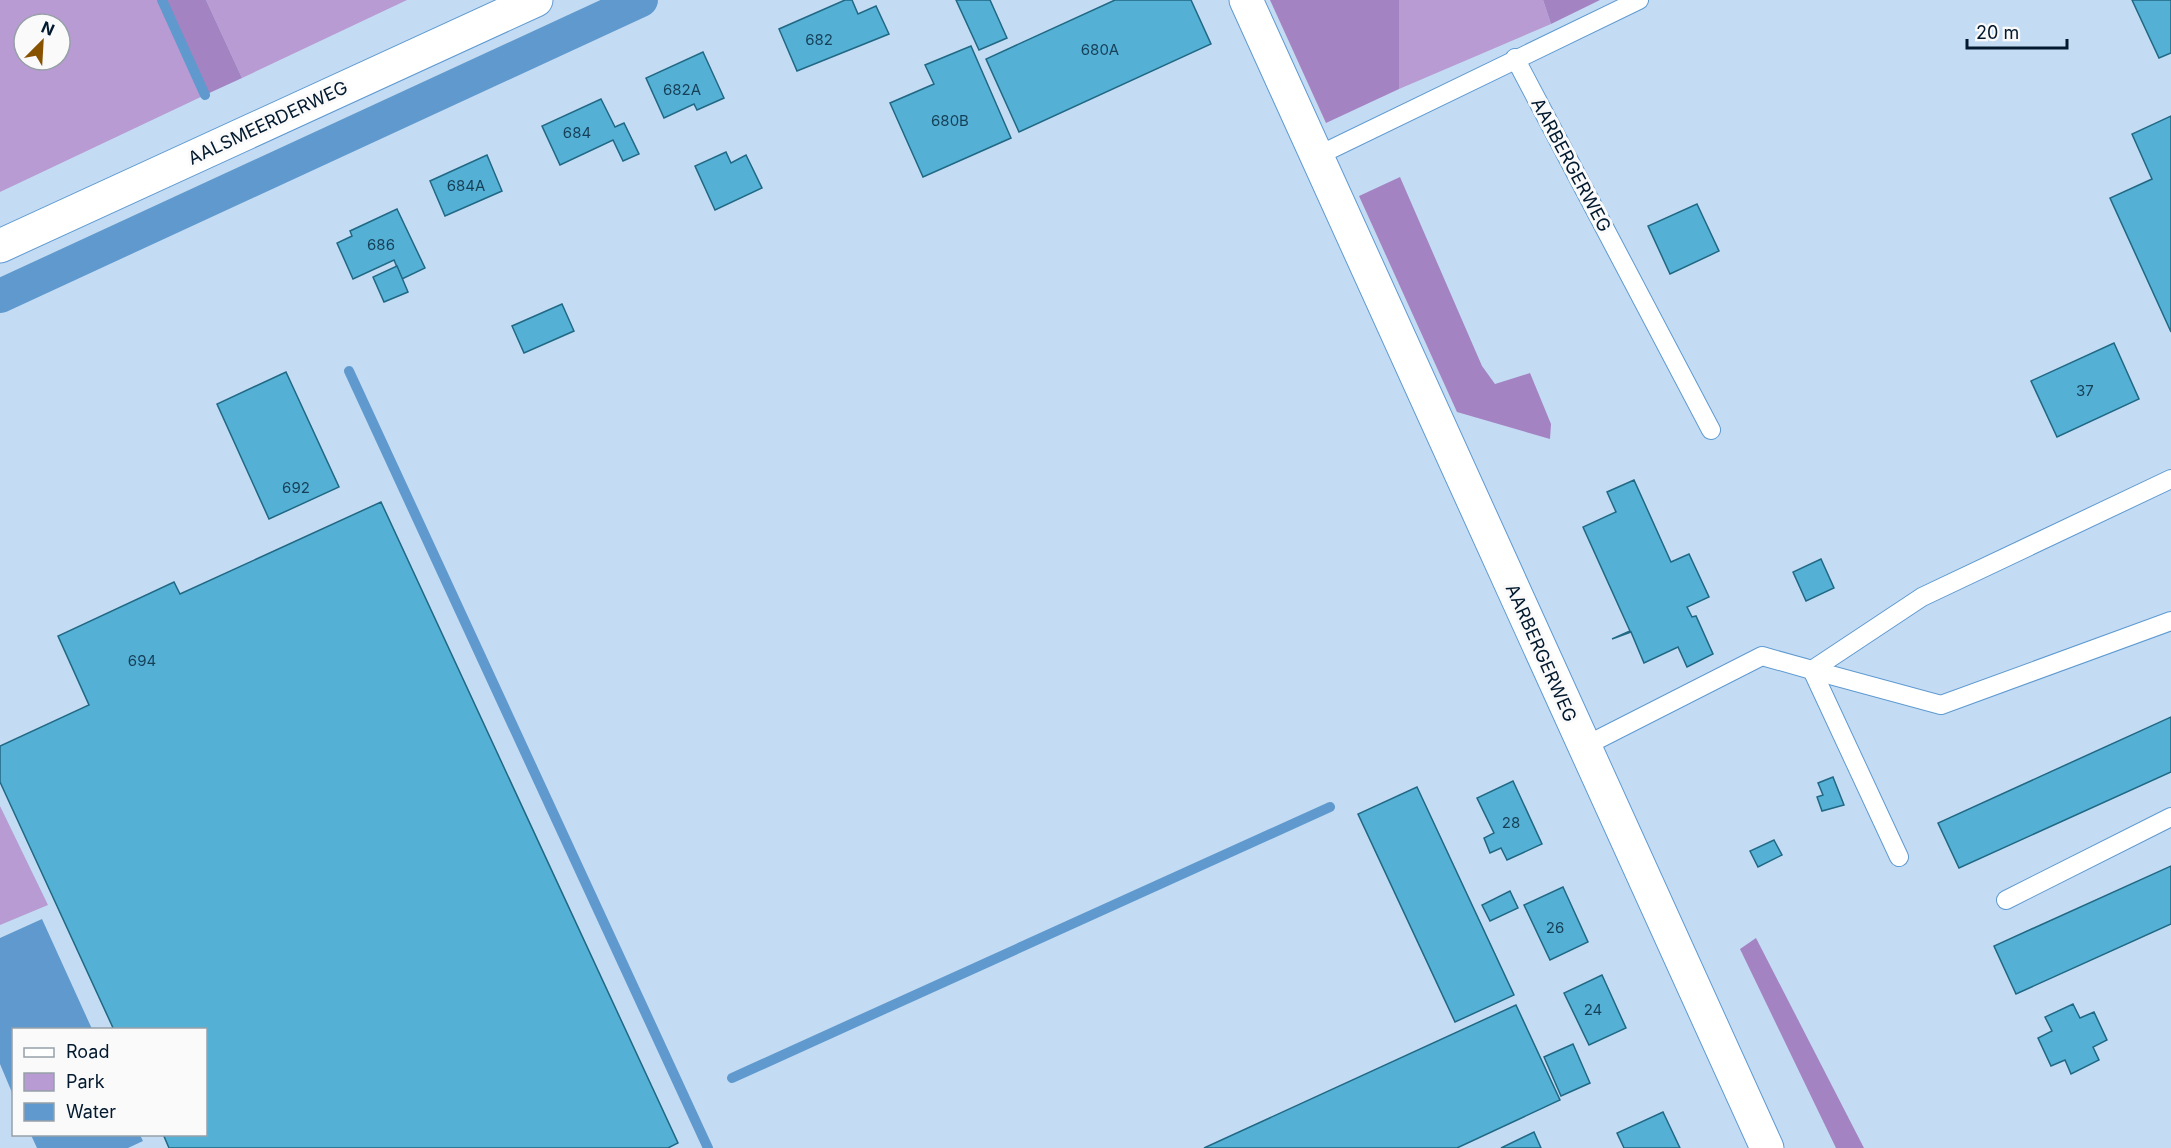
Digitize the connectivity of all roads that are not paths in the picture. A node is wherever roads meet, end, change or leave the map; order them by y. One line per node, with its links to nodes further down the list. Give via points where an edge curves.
1 (536, 0): 6 (street, AALSMEERDERWEG)
2 (1246, 0): 5 (street, AARBERGERWEG)
3 (1639, 0): 4 (lane)
4 (1515, 58): 5 (lane); 7 (lane, AARBERGERWEG)
5 (1317, 156): 11 (street, AARBERGERWEG)
6 (0, 246)
7 (1711, 430)
8 (2171, 479): 10 (lane, via 1922,597)
9 (2171, 621): 10 (lane, via 1941,705)
10 (1812, 670): 11 (lane, via 1762,656); 13 (lane)
11 (1583, 747): 15 (street, AARBERGERWEG)
12 (2171, 817): 14 (lane)
13 (1899, 857)
14 (2006, 900)
15 (1767, 1148)

